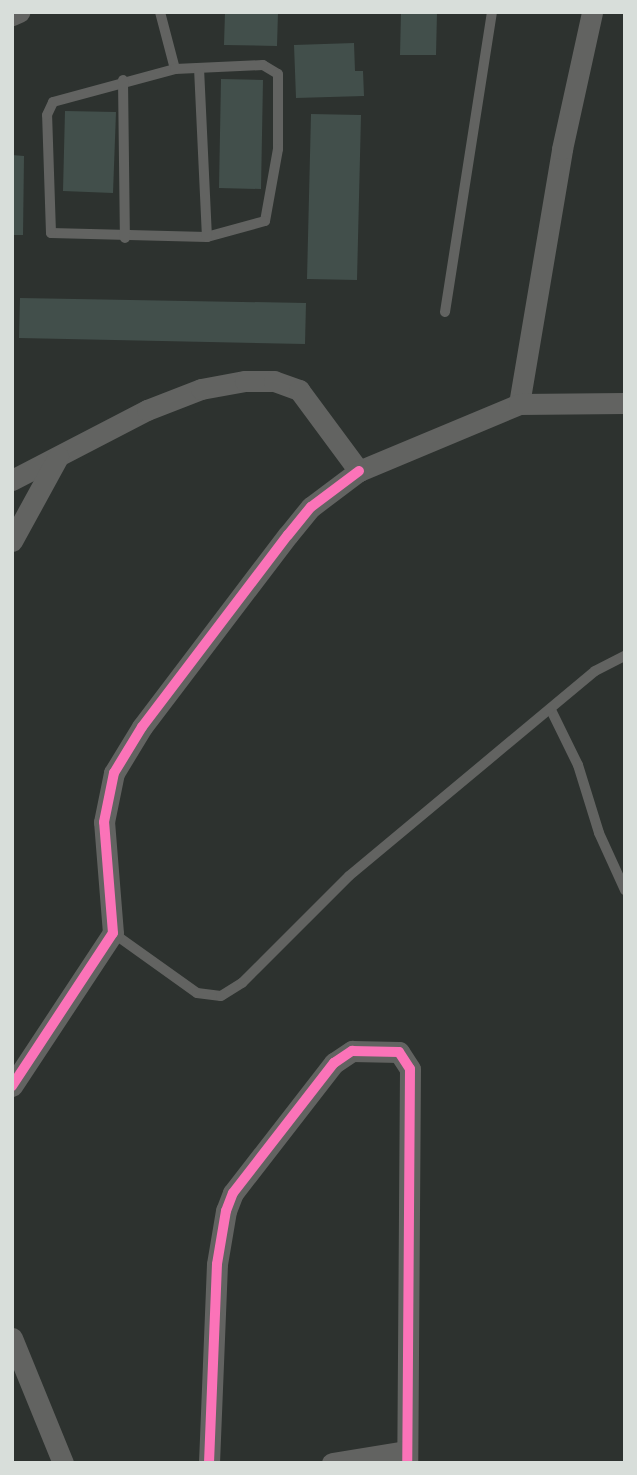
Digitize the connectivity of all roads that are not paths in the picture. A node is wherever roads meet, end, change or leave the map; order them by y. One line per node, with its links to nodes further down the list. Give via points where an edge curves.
1 (19, 12): 5 (street)
2 (160, 12): 7 (lane)
3 (492, 12): 11 (lane)
4 (592, 12): 13 (street, via 562,149)
5 (12, 15)
6 (198, 68): 7 (lane); 9 (lane); 9 (lane, via 263,65 272,66 278,74 278,149 265,221)
7 (174, 69): 8 (lane)
8 (123, 80): 10 (lane); 10 (lane, via 53,102 47,114 51,233)
9 (207, 237): 10 (lane)
10 (125, 238)
11 (445, 312)
12 (625, 403): 13 (street)
13 (519, 404): 15 (street)
14 (58, 457): 15 (street, via 147,410 201,389 274,381 299,390); 16 (street); 17 (street)
15 (359, 471): 21 (street, via 312,507 288,535 142,727 114,773 104,822)
16 (12, 480)
17 (12, 541)
18 (625, 656): 19 (lane, via 595,671)
19 (551, 710): 20 (lane, via 578,765 599,833); 21 (lane, via 349,876 242,983 221,996 197,993)
20 (625, 890)
21 (113, 933): 22 (street)
22 (12, 1086)
23 (12, 1338): 25 (street)
24 (407, 1457): 26 (street, via 410,1069 399,1052 352,1051 334,1063 233,1193 226,1211 216,1264); 27 (street)
25 (63, 1463)
26 (209, 1463)
27 (332, 1463)

